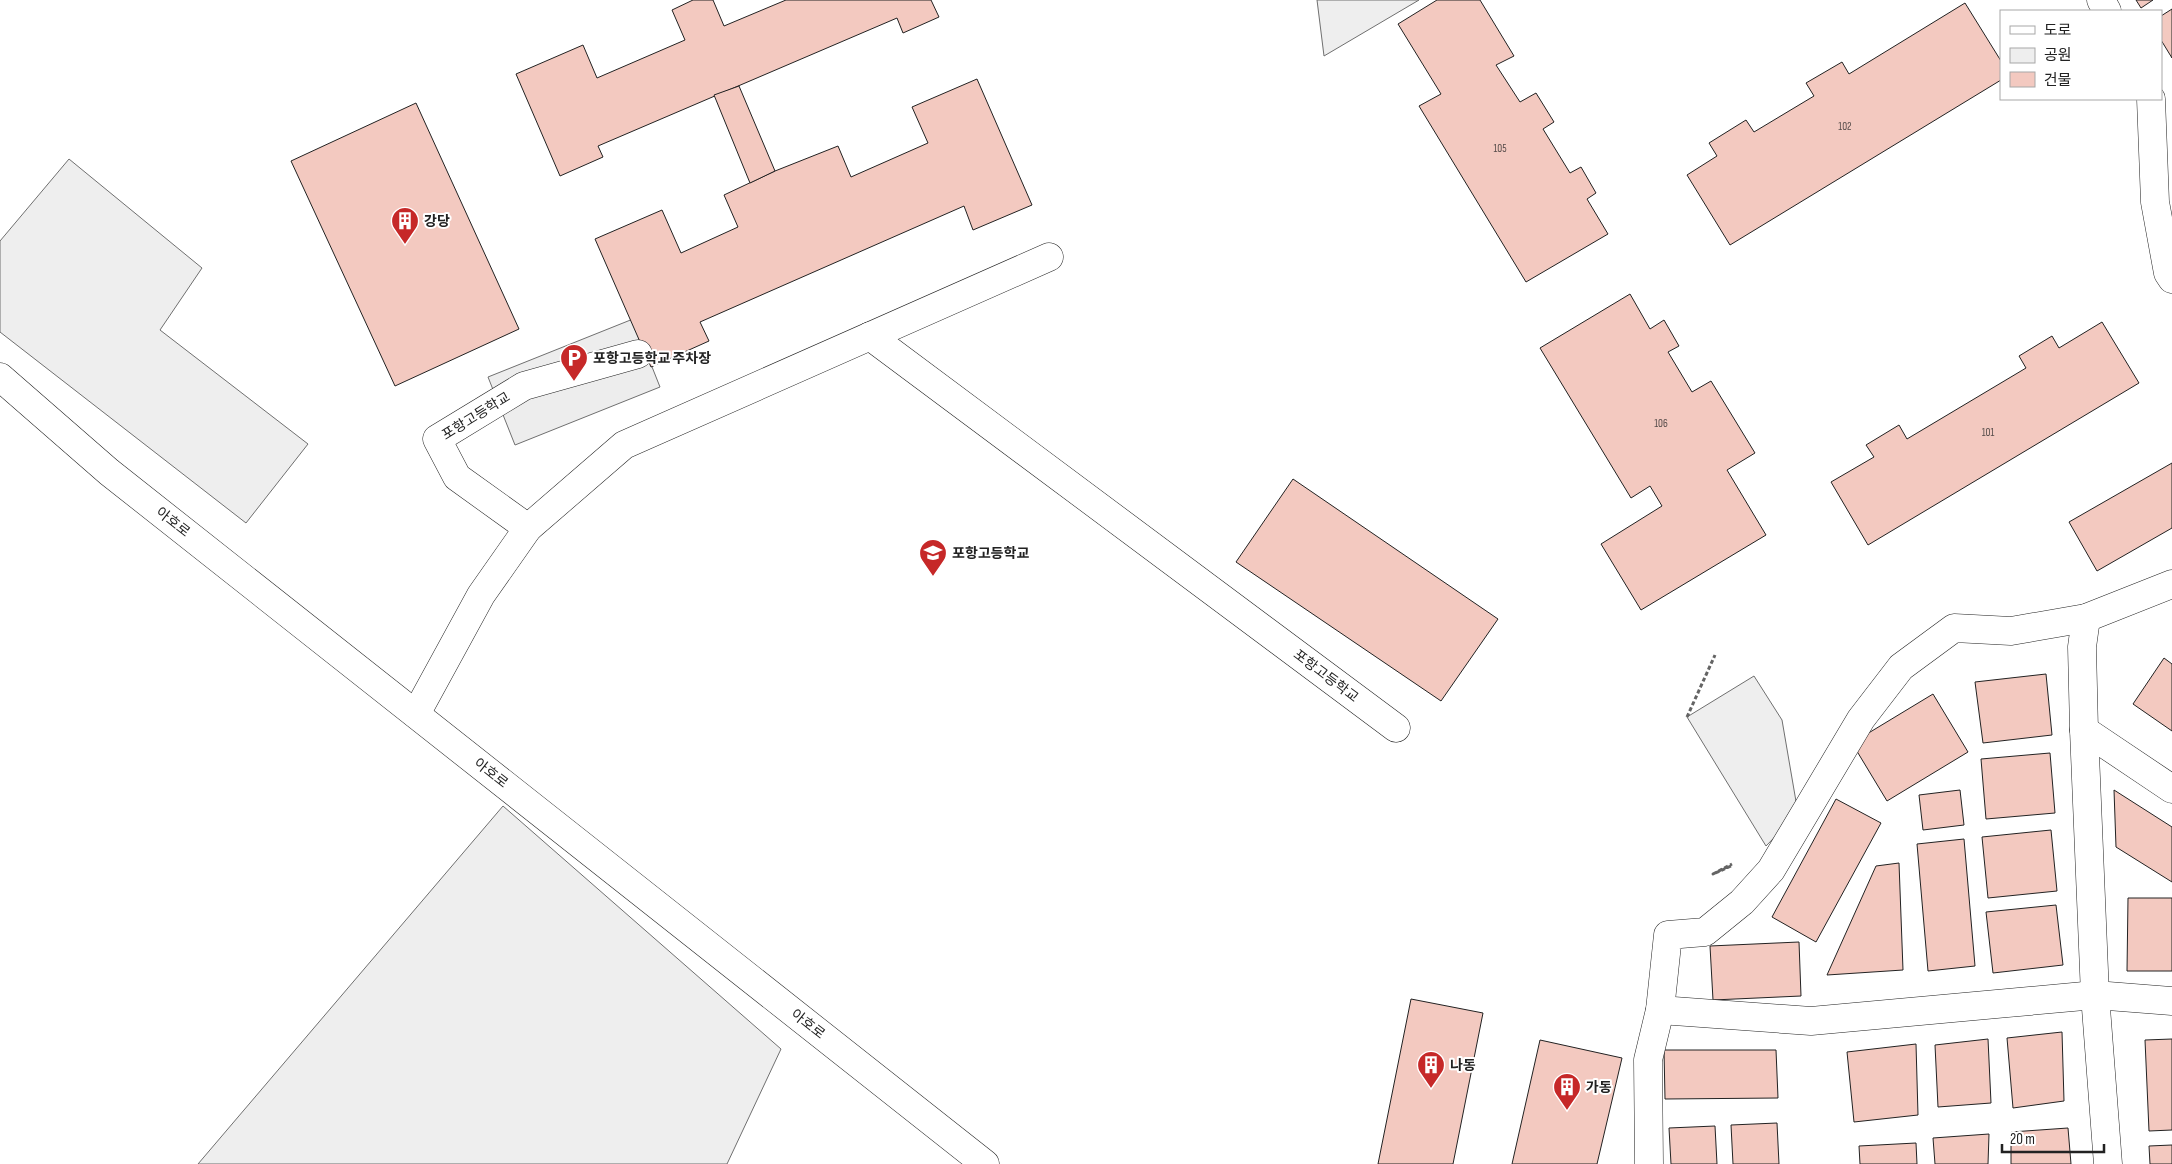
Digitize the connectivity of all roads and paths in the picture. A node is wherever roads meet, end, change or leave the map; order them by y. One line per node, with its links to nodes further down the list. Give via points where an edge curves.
1 (2152, 100): 5 (main road, via 2155,202)
2 (2153, 100): 3 (main road)
3 (2172, 126)
4 (1049, 257): 6 (main road)
5 (2172, 280)
6 (870, 336): 9 (main road, via 624,445); 15 (main road, 포항고등학교)
7 (638, 354): 9 (main road, 포항고등학교, via 524,386 437,439 456,477)
8 (0, 377): 13 (main road, 아호로, via 109,472)
9 (528, 528): 13 (main road, via 481,595)
10 (2172, 584): 11 (main road)
11 (2086, 618): 16 (main road, via 2082,646); 20 (main road, via 2011,631 1954,628 1901,667 1861,719 1770,870 1742,902 1705,932 1668,935)
12 (1715, 655): 14 (path)
13 (416, 714): 21 (main road, 아호로)
14 (1686, 718)
15 (1396, 728)
16 (2084, 730): 17 (main road); 18 (main road)
17 (2172, 789)
18 (2095, 995): 19 (main road); 20 (main road, via 1811,1022); 23 (main road)
19 (2172, 1001)
20 (1660, 1010): 22 (main road, via 1648,1060)
21 (985, 1164)
22 (1649, 1164)
23 (2108, 1164)

